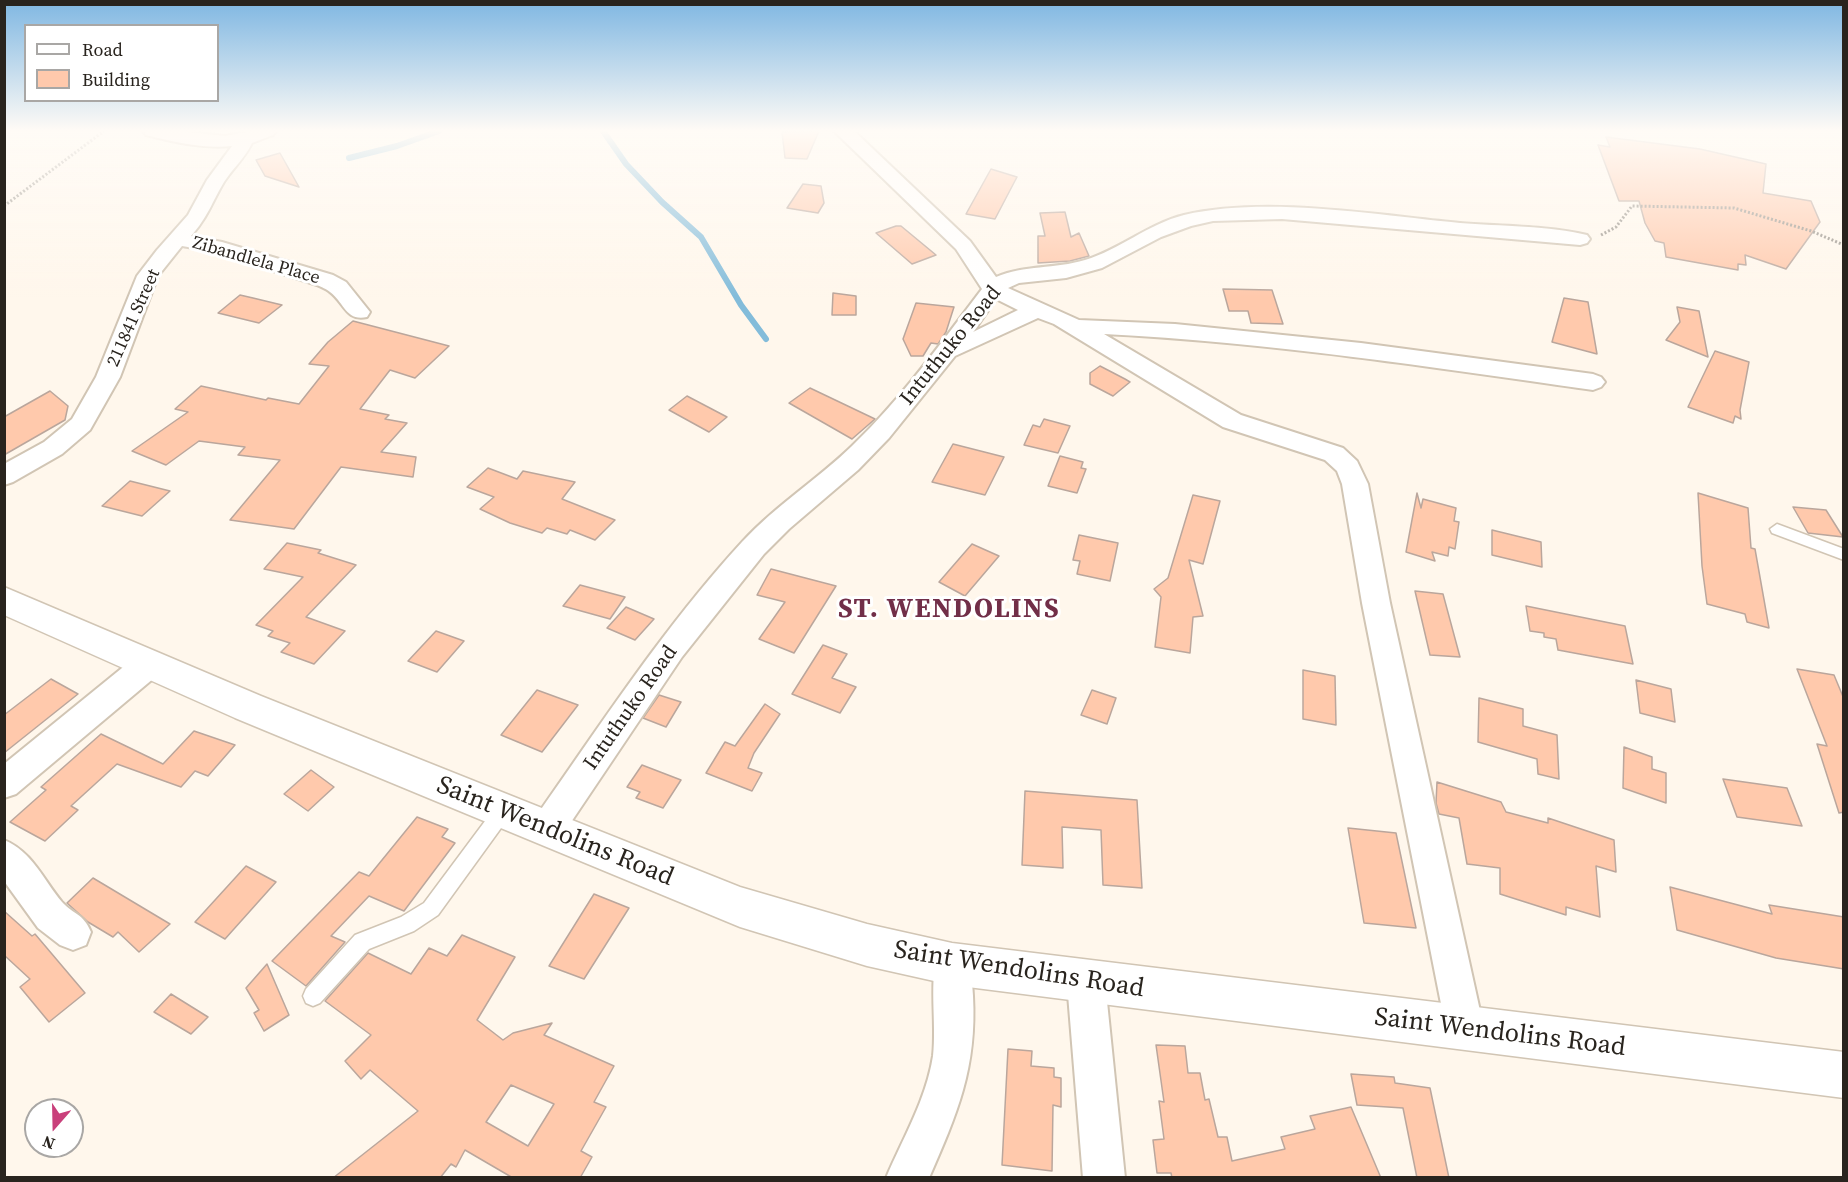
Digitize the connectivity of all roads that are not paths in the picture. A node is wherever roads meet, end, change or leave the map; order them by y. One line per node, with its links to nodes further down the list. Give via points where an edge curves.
1 (213, 186): 3 (street, 211841 Street, via 197,217)
2 (901, 186): 5 (street, via 963,245)
3 (177, 239): 6 (street, Zibandlela Place, via 215,246 325,280 338,287); 11 (street, 211841 Street, via 148,276 108,377 81,424 53,448)
4 (1580, 239): 5 (street, Intuthuko Road, via 1282,213 1212,215 1154,233 1095,264 1015,278)
5 (993, 289): 8 (street); 9 (street, Intuthuko Road)
6 (359, 312)
7 (1179, 313): 8 (street)
8 (1058, 318): 9 (street, via 1019,316); 10 (street, via 1361,350); 24 (street, via 1232,421 1321,449 1340,458 1348,467 1357,495)
9 (947, 351): 18 (street, Intuthuko Road, via 862,452 755,545 707,602)
10 (1593, 382)
11 (4, 476)
12 (1777, 529): 13 (lane)
13 (1844, 555)
14 (4, 600): 15 (street, Saint Wendolins Road)
15 (149, 663): 16 (street); 17 (street, Saint Wendolins Road)
16 (4, 784)
17 (503, 811): 18 (street, Saint Wendolins Road); 23 (lane, via 431,909 407,924 362,942)
18 (547, 829): 21 (street, Saint Wendolins Road, via 740,907 867,945)
19 (4, 856): 20 (street, via 51,916)
20 (73, 932)
21 (952, 964): 22 (street, Saint Wendolins Road); 26 (street, via 954,1041 950,1067)
22 (1086, 982): 24 (street, Saint Wendolins Road); 27 (street)
23 (312, 996)
24 (1465, 1029): 25 (street, Saint Wendolins Road)
25 (1844, 1075)
26 (907, 1178)
27 (1104, 1178)

